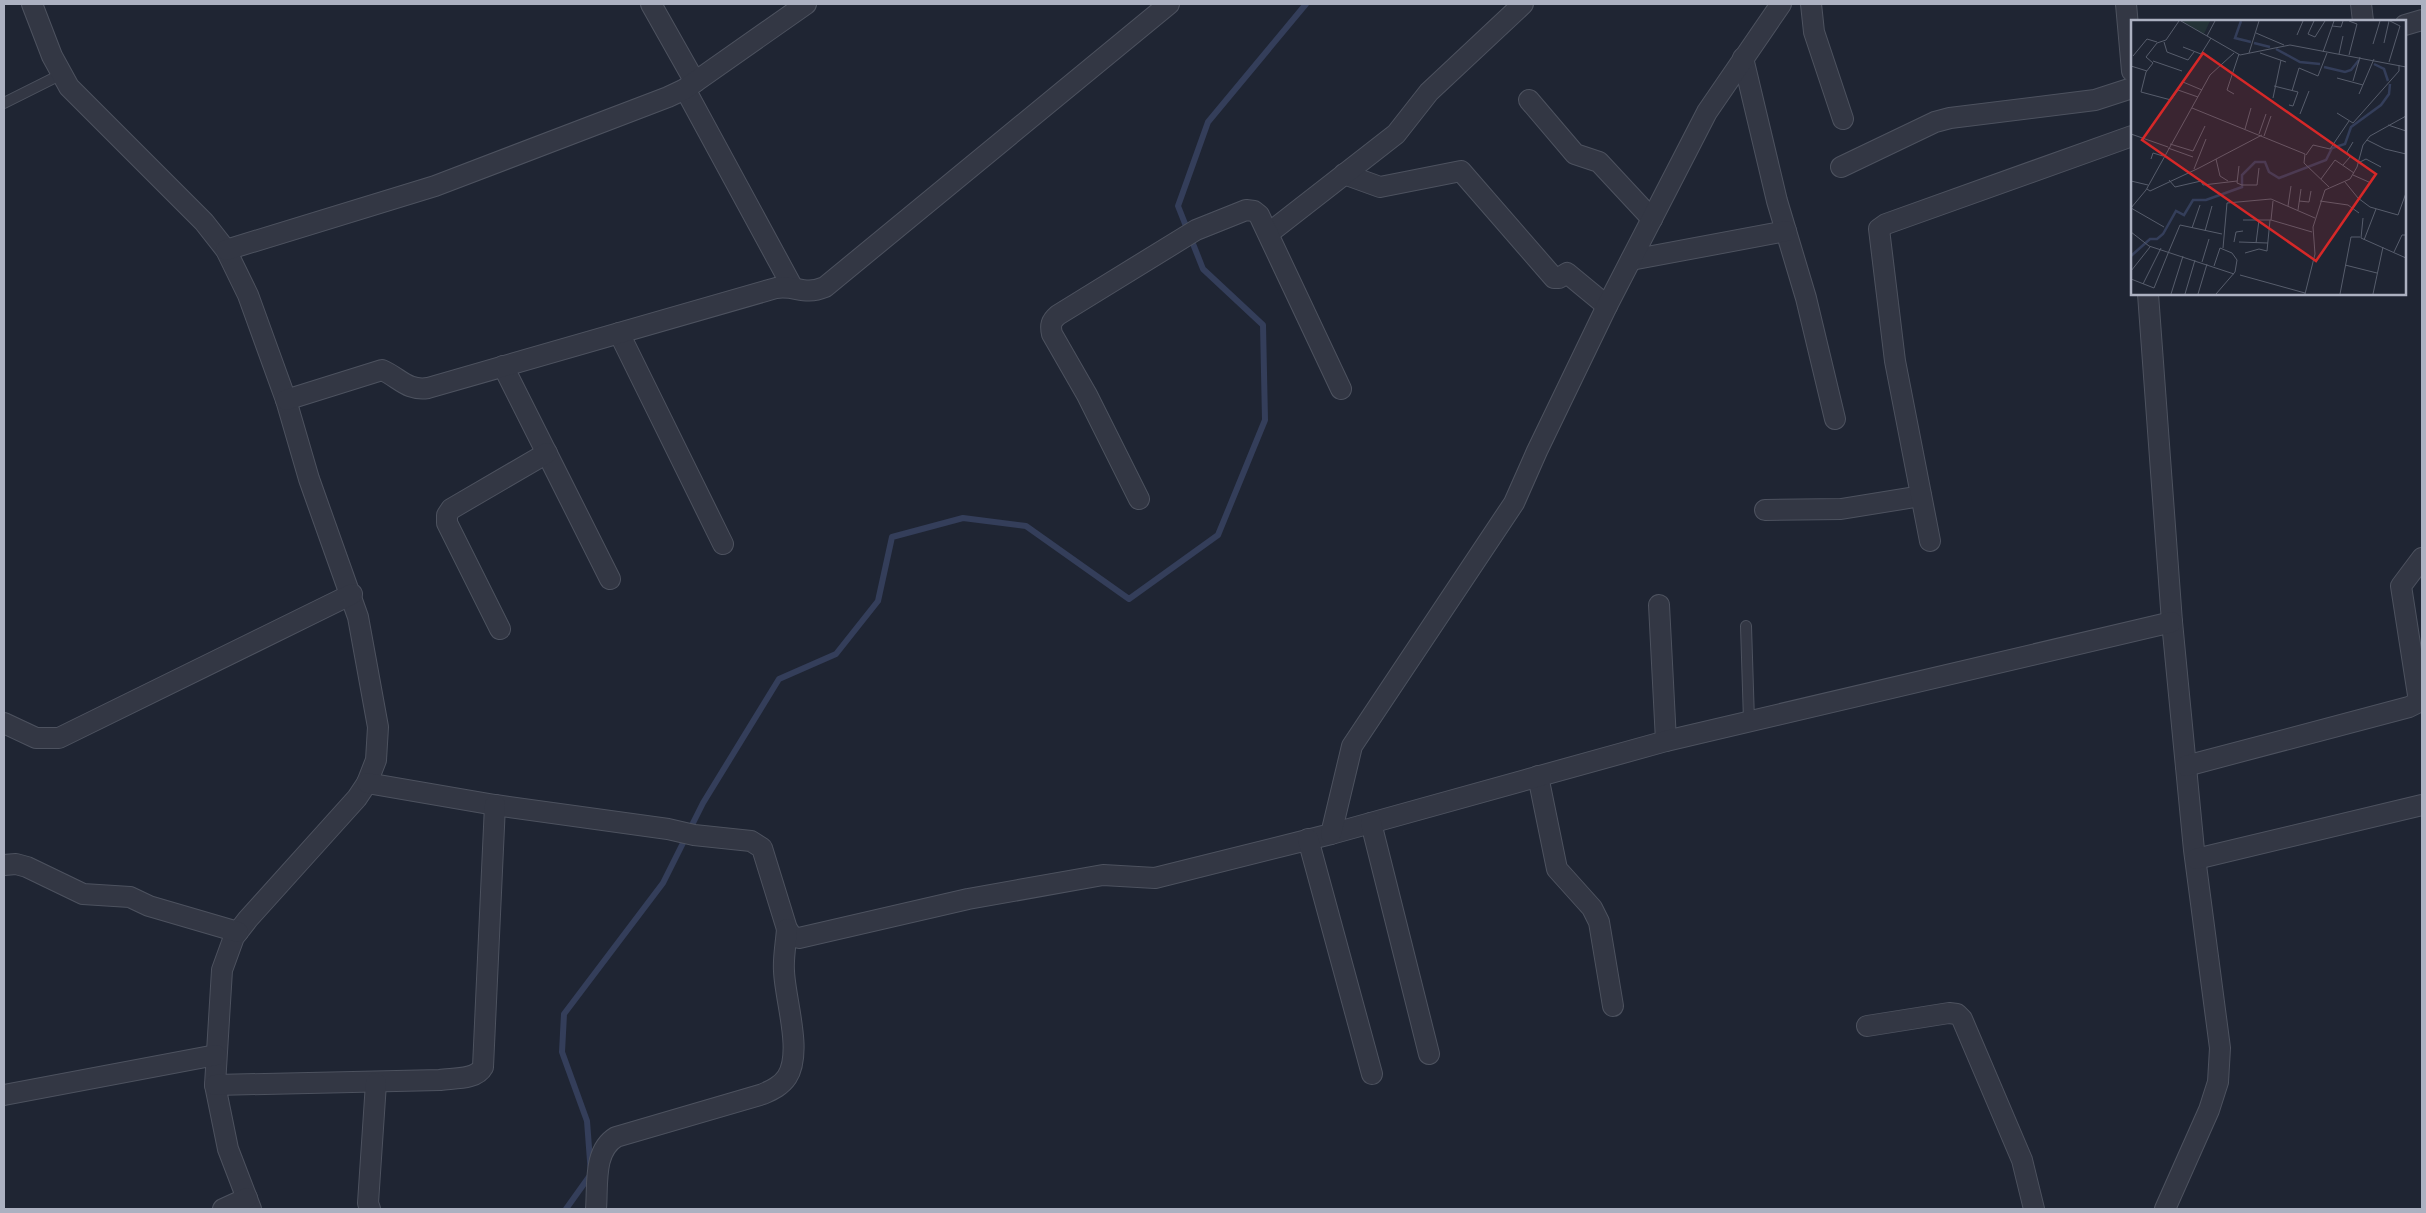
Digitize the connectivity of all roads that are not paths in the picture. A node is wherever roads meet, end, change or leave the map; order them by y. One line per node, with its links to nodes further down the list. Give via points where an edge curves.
1 (32, 4): 15 (street)
2 (651, 4): 16 (street)
3 (1169, 4): 29 (street, via 825,287 805,292)
4 (1523, 4): 23 (street, via 1429,92 1396,134)
5 (1781, 4): 13 (street)
6 (1811, 4): 20 (street, via 1814,32)
7 (2126, 4): 14 (street)
8 (2360, 4): 10 (street)
9 (801, 5): 16 (street)
10 (2363, 20)
11 (2422, 20): 12 (street)
12 (2406, 25)
13 (1743, 58): 24 (street, via 1708,112); 25 (street)
14 (2131, 60)
15 (62, 74): 19 (lane); 27 (street, via 76,94 204,222)
16 (690, 85): 27 (street, via 435,186); 29 (street)
17 (2131, 88): 22 (street, via 2095,100 1935,122)
18 (1529, 100): 24 (street, via 1575,154 1600,162)
19 (4, 103)
20 (1843, 119)
21 (2131, 136): 38 (street, via 1879,229 1895,361)
22 (1841, 167)
23 (1344, 174): 26 (street); 31 (street, via 1380,187 1461,171 1554,278 1567,272)
24 (1652, 220): 28 (street)
25 (1786, 231): 28 (street); 36 (street)
26 (1269, 232): 34 (street); 39 (street, via 1259,215 1246,210 1196,230 1052,320 1052,334 1087,395)
27 (226, 250): 35 (street, via 248,294)
28 (1631, 260): 31 (street)
29 (793, 288): 32 (street, via 776,288)
30 (2148, 295): 47 (street)
31 (1608, 306): 59 (street, via 1514,503 1352,746)
32 (619, 333): 33 (street); 42 (street)
33 (503, 366): 35 (street, via 417,390 382,370 374,371); 37 (street)
34 (1341, 388)
35 (286, 400): 45 (street, via 308,479)
36 (1835, 419)
37 (547, 453): 44 (street); 49 (street, via 451,509 447,515 447,523)
38 (1921, 496): 40 (street, via 1840,509); 41 (street)
39 (1139, 499)
40 (1765, 510)
41 (1930, 542)
42 (722, 544)
43 (2422, 558): 53 (street, via 2401,586 2418,695 2416,703)
44 (610, 579)
45 (352, 594): 51 (street, via 59,738 36,738); 55 (street, via 378,727 376,760)
46 (1660, 605): 52 (street)
47 (2172, 622): 50 (street); 53 (street)
48 (1746, 626): 50 (lane)
49 (500, 629)
50 (1749, 721): 52 (street)
51 (4, 723)
52 (1666, 741): 54 (street)
53 (2186, 766): 61 (street)
54 (1538, 776): 58 (street); 65 (street, via 1557,869 1592,908 1599,922)
55 (368, 783): 57 (street); 64 (street)
56 (2422, 805): 61 (street)
57 (495, 806): 63 (street, via 668,829 694,836 751,841 762,848); 70 (street, via 483,1067 474,1076)
58 (1371, 823): 59 (street); 67 (street)
59 (1331, 834): 60 (street)
60 (1308, 839): 63 (street, via 1154,878 1113,874 1093,876 968,898 799,938 792,936); 69 (street)
61 (2196, 859): 78 (street, via 2220,1048 2218,1082)
62 (4, 865): 64 (street, via 16,864 27,868 83,894 130,897 149,906)
63 (787, 929): 76 (street, via 783,970 794,1051 793,1065 787,1076 777,1088 763,1094 608,1142 600,1160)
64 (238, 932): 68 (street, via 222,970)
65 (1613, 1006)
66 (1867, 1026): 77 (street, via 1949,1013 1962,1019 2022,1160)
67 (1429, 1054)
68 (216, 1055): 71 (street); 72 (street)
69 (1372, 1074)
70 (376, 1083): 71 (street); 75 (street)
71 (215, 1085): 73 (street, via 228,1149)
72 (4, 1095)
73 (249, 1203): 74 (street)
74 (223, 1209)
75 (370, 1209)
76 (596, 1209)
77 (2034, 1209)
78 (2165, 1209)

